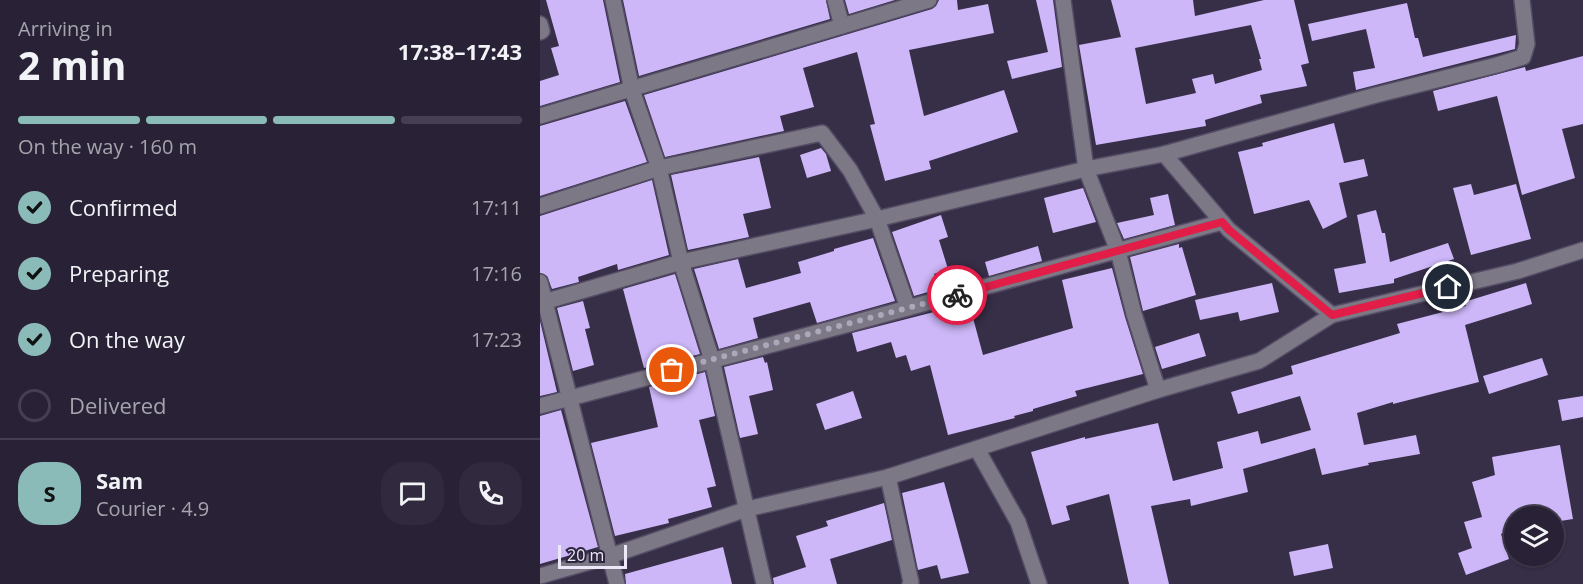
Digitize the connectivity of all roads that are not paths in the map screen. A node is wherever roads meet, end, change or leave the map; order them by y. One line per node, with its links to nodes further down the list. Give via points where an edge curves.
1 (613, 0): 9 (street)
2 (835, 0): 7 (street)
3 (929, 0): 7 (street)
4 (1063, 0): 13 (street)
5 (1522, 0): 11 (street, via 1527,44 1523,57)
6 (540, 24): 8 (street)
7 (842, 26): 9 (street)
8 (540, 32)
9 (632, 90): 10 (street); 12 (street)
10 (540, 116)
11 (1164, 154): 13 (street); 16 (street)
12 (659, 168): 14 (street); 15 (street, via 822,133 850,170); 19 (street)
13 (1086, 170): 15 (street); 18 (street)
14 (540, 206)
15 (877, 219): 19 (street); 22 (street)
16 (1222, 222): 18 (street); 23 (street)
17 (1583, 250): 23 (street, via 1518,271)
18 (1118, 251): 22 (street); 25 (street)
19 (681, 262): 21 (street); 24 (street)
20 (540, 282): 21 (street)
21 (543, 302): 26 (street)
22 (908, 308): 24 (street)
23 (1332, 315): 25 (street, via 1259,361)
24 (712, 360): 26 (street); 30 (street)
25 (1158, 390): 28 (street)
26 (570, 398): 27 (street); 31 (street)
27 (540, 406)
28 (977, 449): 29 (street); 36 (street, via 1018,522)
29 (888, 477): 30 (street); 35 (street)
30 (747, 508): 31 (street); 34 (street)
31 (610, 556): 32 (street); 33 (street)
32 (542, 577)
33 (617, 584)
34 (764, 584)
35 (910, 584)
36 (1039, 584)

